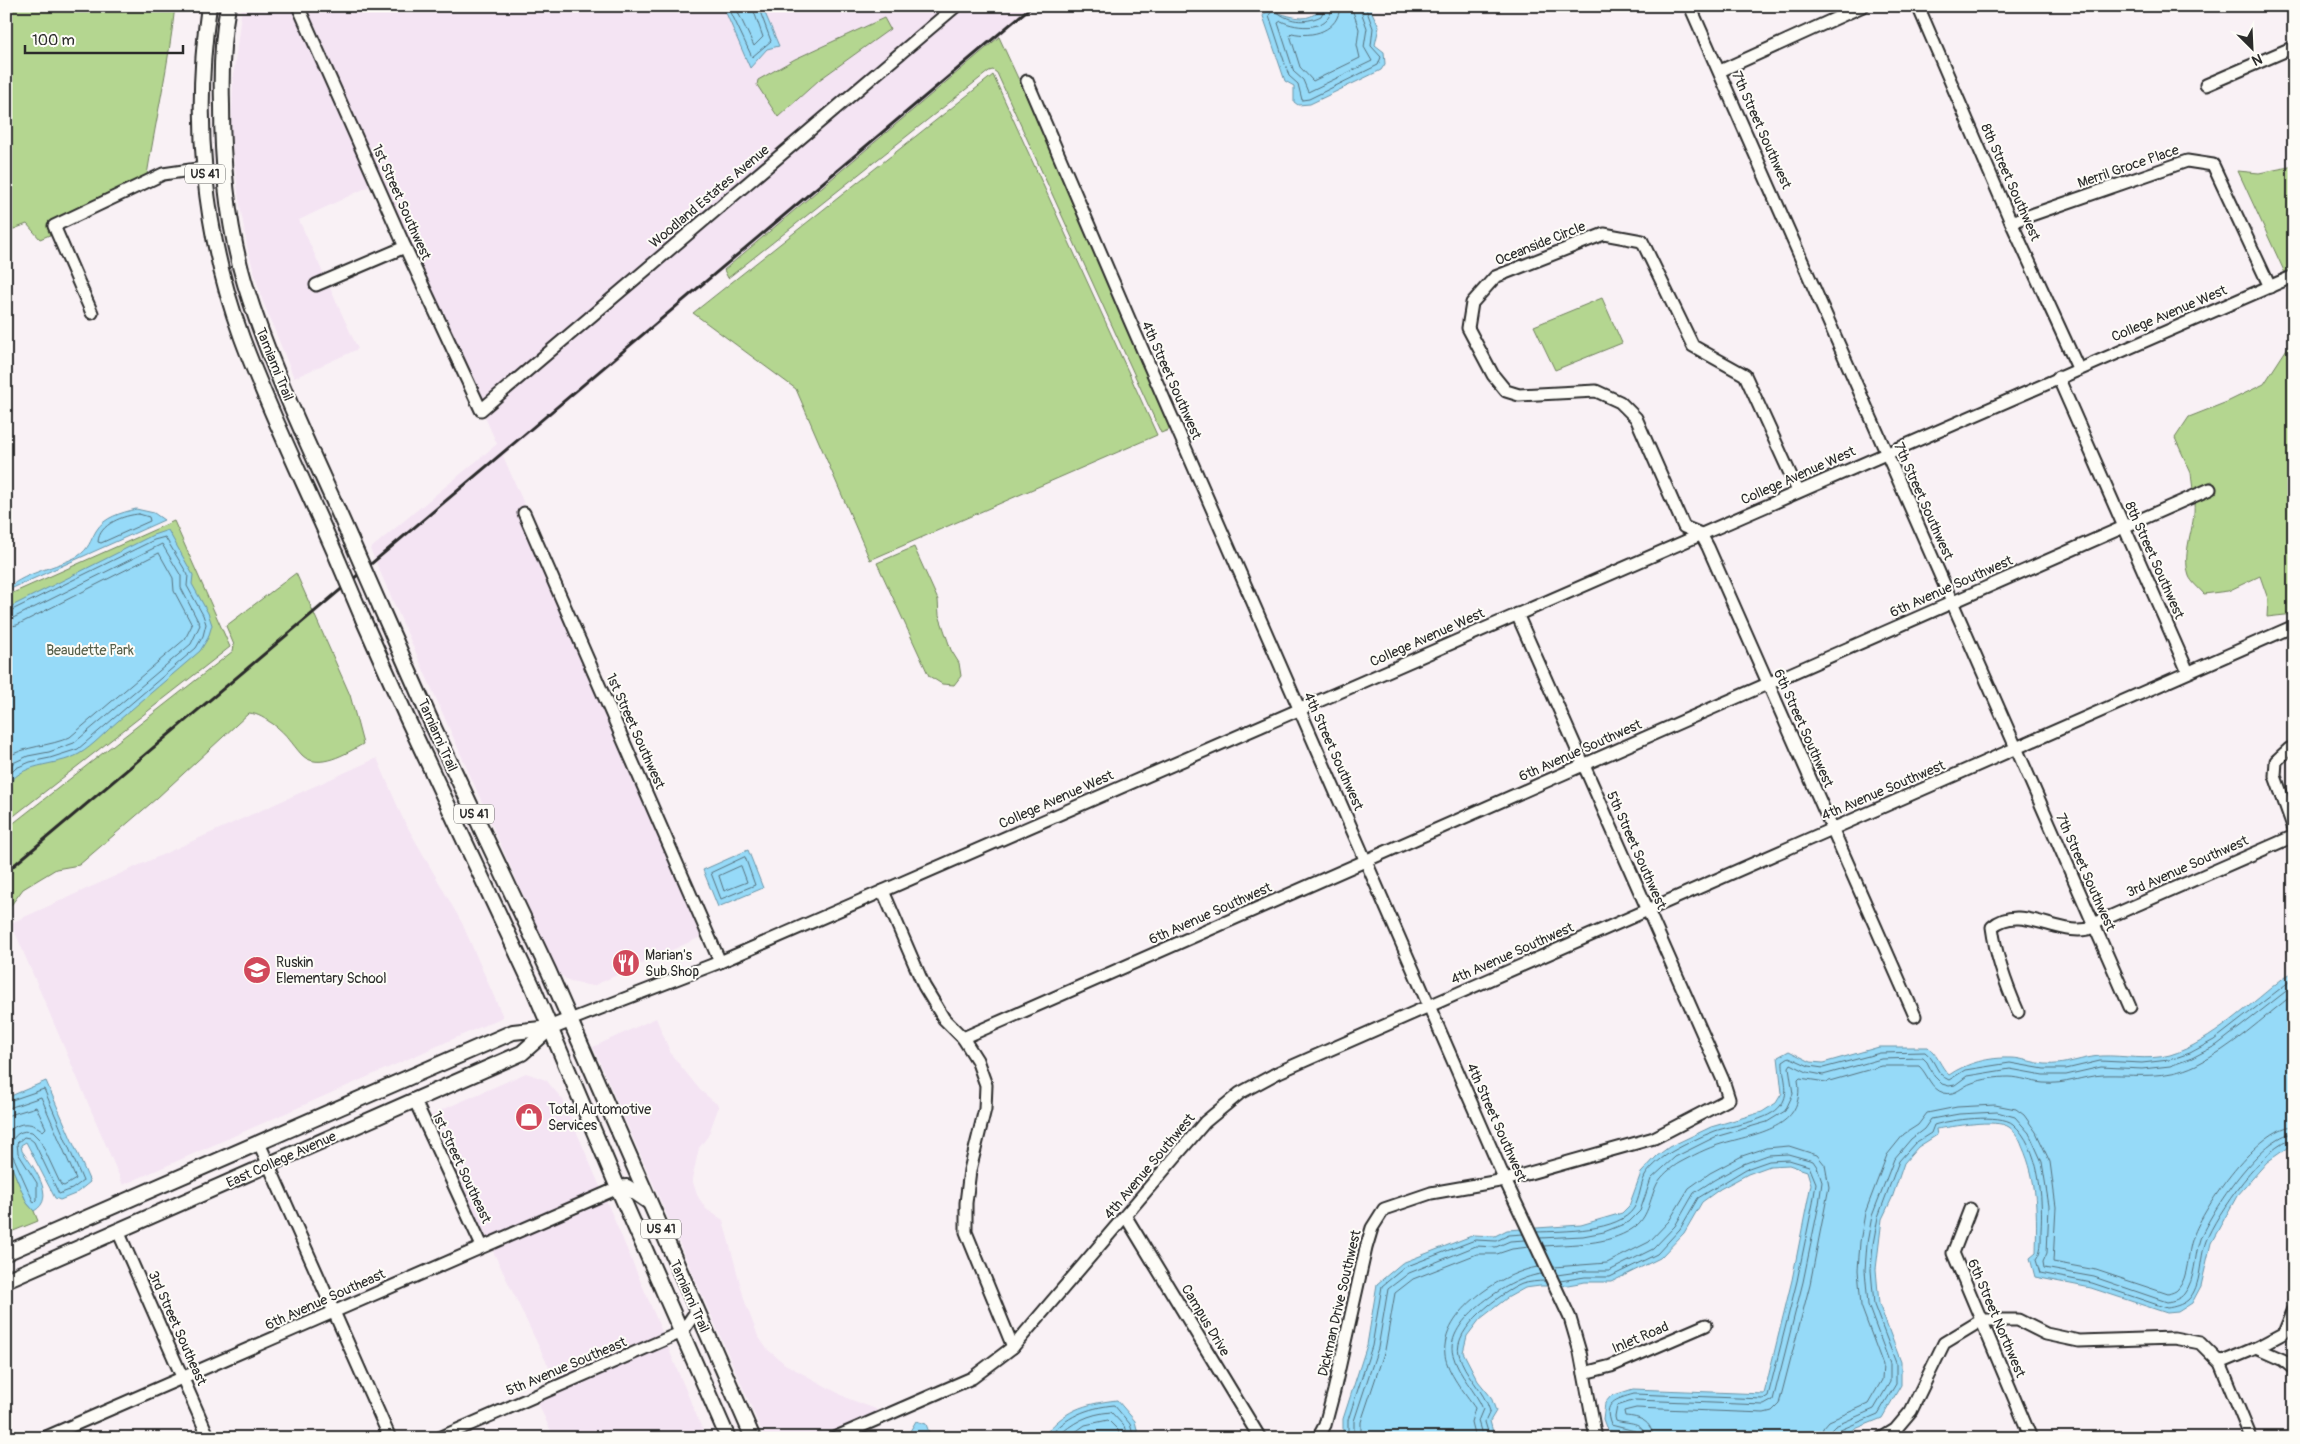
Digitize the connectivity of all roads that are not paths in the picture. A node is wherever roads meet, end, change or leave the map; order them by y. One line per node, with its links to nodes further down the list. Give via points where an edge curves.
1 (209, 6): 12 (main road, Tamiami Trail / US 41, via 202,80)
2 (228, 6): 49 (main road, Tamiami Trail / US 41, bridge, via 222,87 224,165 245,284 273,360 380,606)
3 (298, 6): 14 (street, 1st Street Southwest)
4 (956, 6): 21 (street, Woodland Estates Avenue)
5 (1690, 6): 9 (street, 7th Street Southwest)
6 (1863, 6): 9 (street)
7 (1918, 6): 13 (street, 8th Street Southwest)
8 (2294, 47): 11 (street)
9 (1720, 71): 22 (street, 7th Street Southwest)
10 (1027, 81): 33 (street, 4th Street Southwest)
11 (2206, 85)
12 (204, 168): 18 (street, via 163,174 54,226); 50 (main road, Tamiami Trail / US 41, bridge, via 218,252 242,337 407,718)
13 (2011, 222): 17 (street, Merril Groce Place, via 2187,161 2213,165); 19 (street, 8th Street Southwest)
14 (405, 247): 16 (street); 21 (street, 1st Street Southwest)
15 (2294, 276): 17 (street, College Avenue West)
16 (316, 285)
17 (2270, 286): 19 (street, College Avenue West)
18 (92, 313)
19 (2078, 368): 20 (street, College Avenue West)
20 (2058, 377): 22 (street, College Avenue West); 26 (street, 8th Street Southwest)
21 (481, 410)
22 (1886, 452): 24 (street, College Avenue West); 28 (street, 7th Street Southwest)
23 (2210, 489): 26 (street, 6th Avenue Southwest)
24 (1798, 490): 27 (street, College Avenue West); 27 (street, Oceanside Circle, via 1746,375 1693,346 1642,241 1604,234 1495,277 1472,303 1468,328 1493,375 1506,391 1520,395 1596,391 1620,402 1636,418 1684,527)
25 (524, 513): 44 (street, 1st Street Southwest)
26 (2124, 526): 28 (street, 6th Avenue Southwest); 31 (street, 8th Street Southwest)
27 (1701, 534): 29 (street, College Avenue West); 32 (street, 6th Street Southwest)
28 (1952, 602): 32 (street, 6th Avenue Southwest); 35 (street, 7th Street Southwest)
29 (1516, 614): 33 (street, College Avenue West); 36 (street, 5th Street Southwest)
30 (2294, 626): 31 (street, 4th Avenue Southwest)
31 (2188, 672): 35 (street, 4th Avenue Southwest)
32 (1768, 683): 36 (street, 6th Avenue Southwest); 38 (street, 6th Street Southwest)
33 (1299, 709): 40 (street, 4th Street Southwest); 41 (street, College Avenue West)
34 (2294, 747): 37 (street, via 2276,761 2275,776)
35 (2016, 749): 38 (street, 4th Avenue Southwest); 43 (street, 7th Street Southwest)
36 (1584, 765): 40 (street, 6th Avenue Southwest); 42 (street, 5th Street Southwest)
37 (2294, 828)
38 (1832, 829): 42 (street, 4th Avenue Southwest); 48 (street, 6th Street Southwest)
39 (2294, 836): 43 (street, 3rd Avenue Southwest)
40 (1366, 860): 45 (street, 4th Street Southwest); 51 (street, 6th Avenue Southwest)
41 (882, 891): 44 (street, College Avenue West); 51 (street, via 924,986 944,1019)
42 (1647, 910): 45 (street, 4th Avenue Southwest); 52 (street, 5th Street Southwest, via 1724,1080)
43 (2093, 925): 46 (street, 7th Street Southwest); 47 (street, via 2081,930 2012,918 1992,927 2007,987)
44 (720, 962): 49 (street, College Avenue West)
45 (1430, 1005): 56 (street, 4th Street Southwest); 60 (street, 4th Avenue Southwest, via 1279,1072 1240,1093 1205,1122)
46 (2130, 1007)
47 (2018, 1012)
48 (1915, 1016)
49 (570, 1020): 50 (main road, East College Avenue); 58 (main road, Tamiami Trail / US 41)
50 (550, 1028): 53 (main road, East College Avenue, via 522,1053); 54 (main road, East College Avenue, via 513,1032); 57 (main road, Tamiami Trail / US 41)
51 (963, 1038): 71 (street, via 977,1060 986,1085 985,1109 970,1170 966,1232)
52 (1729, 1099): 56 (street, Dickman Drive Southwest, via 1654,1138)
53 (415, 1101): 55 (main road, East College Avenue); 62 (street, 1st Street Southeast)
54 (259, 1143): 55 (street); 63 (main road, East College Avenue)
55 (269, 1164): 61 (main road, East College Avenue); 67 (street)
56 (1505, 1180): 75 (street, 4th Street Southwest, via 1564,1302); 85 (street, Dickman Drive Southwest, via 1431,1193 1384,1209 1372,1228 1366,1248 1334,1391)
57 (618, 1188): 58 (main road, via 626,1187); 62 (street, 6th Avenue Southeast); 70 (main road, Tamiami Trail / US 41)
58 (649, 1202): 66 (main road, Tamiami Trail / US 41)
59 (1970, 1209): 68 (street, 6th Street Northwest, via 1953,1253)
60 (1126, 1217): 71 (street, 4th Avenue Southwest); 84 (street, Campus Drive)
61 (118, 1231): 64 (main road, East College Avenue); 76 (street, 3rd Street Southeast)
62 (482, 1246): 67 (street, 6th Avenue Southeast)
63 (6, 1253)
64 (6, 1280)
65 (2294, 1309): 72 (street, via 2284,1333)
66 (697, 1310): 70 (street); 82 (main road, Tamiami Trail / US 41)
67 (333, 1312): 76 (street, 6th Avenue Southeast); 79 (street)
68 (1982, 1320): 73 (street, via 2018,1320 2046,1334 2078,1341 2174,1338 2200,1343); 87 (street, via 1944,1344 1911,1411 1896,1430); 88 (street, 6th Street Northwest)
69 (1706, 1325): 75 (street, Inlet Road, via 1611,1366)
70 (682, 1332): 80 (street, 5th Avenue Southeast); 81 (main road, Tamiami Trail / US 41)
71 (1013, 1348): 83 (street, 4th Avenue Southwest, via 972,1378)
72 (2256, 1348): 73 (street); 74 (street, via 2283,1360)
73 (2220, 1363): 89 (street)
74 (2294, 1369)
75 (1584, 1373): 86 (street, 4th Street Southwest)
76 (184, 1378): 77 (street, 6th Avenue Southeast); 78 (street, 3rd Street Southeast)
77 (44, 1438)
78 (209, 1438)
79 (390, 1438)
80 (439, 1438)
81 (728, 1438)
82 (754, 1438)
83 (834, 1438)
84 (1260, 1438)
85 (1318, 1438)
86 (1596, 1438)
87 (1882, 1438)
88 (2031, 1438)
89 (2251, 1438)

